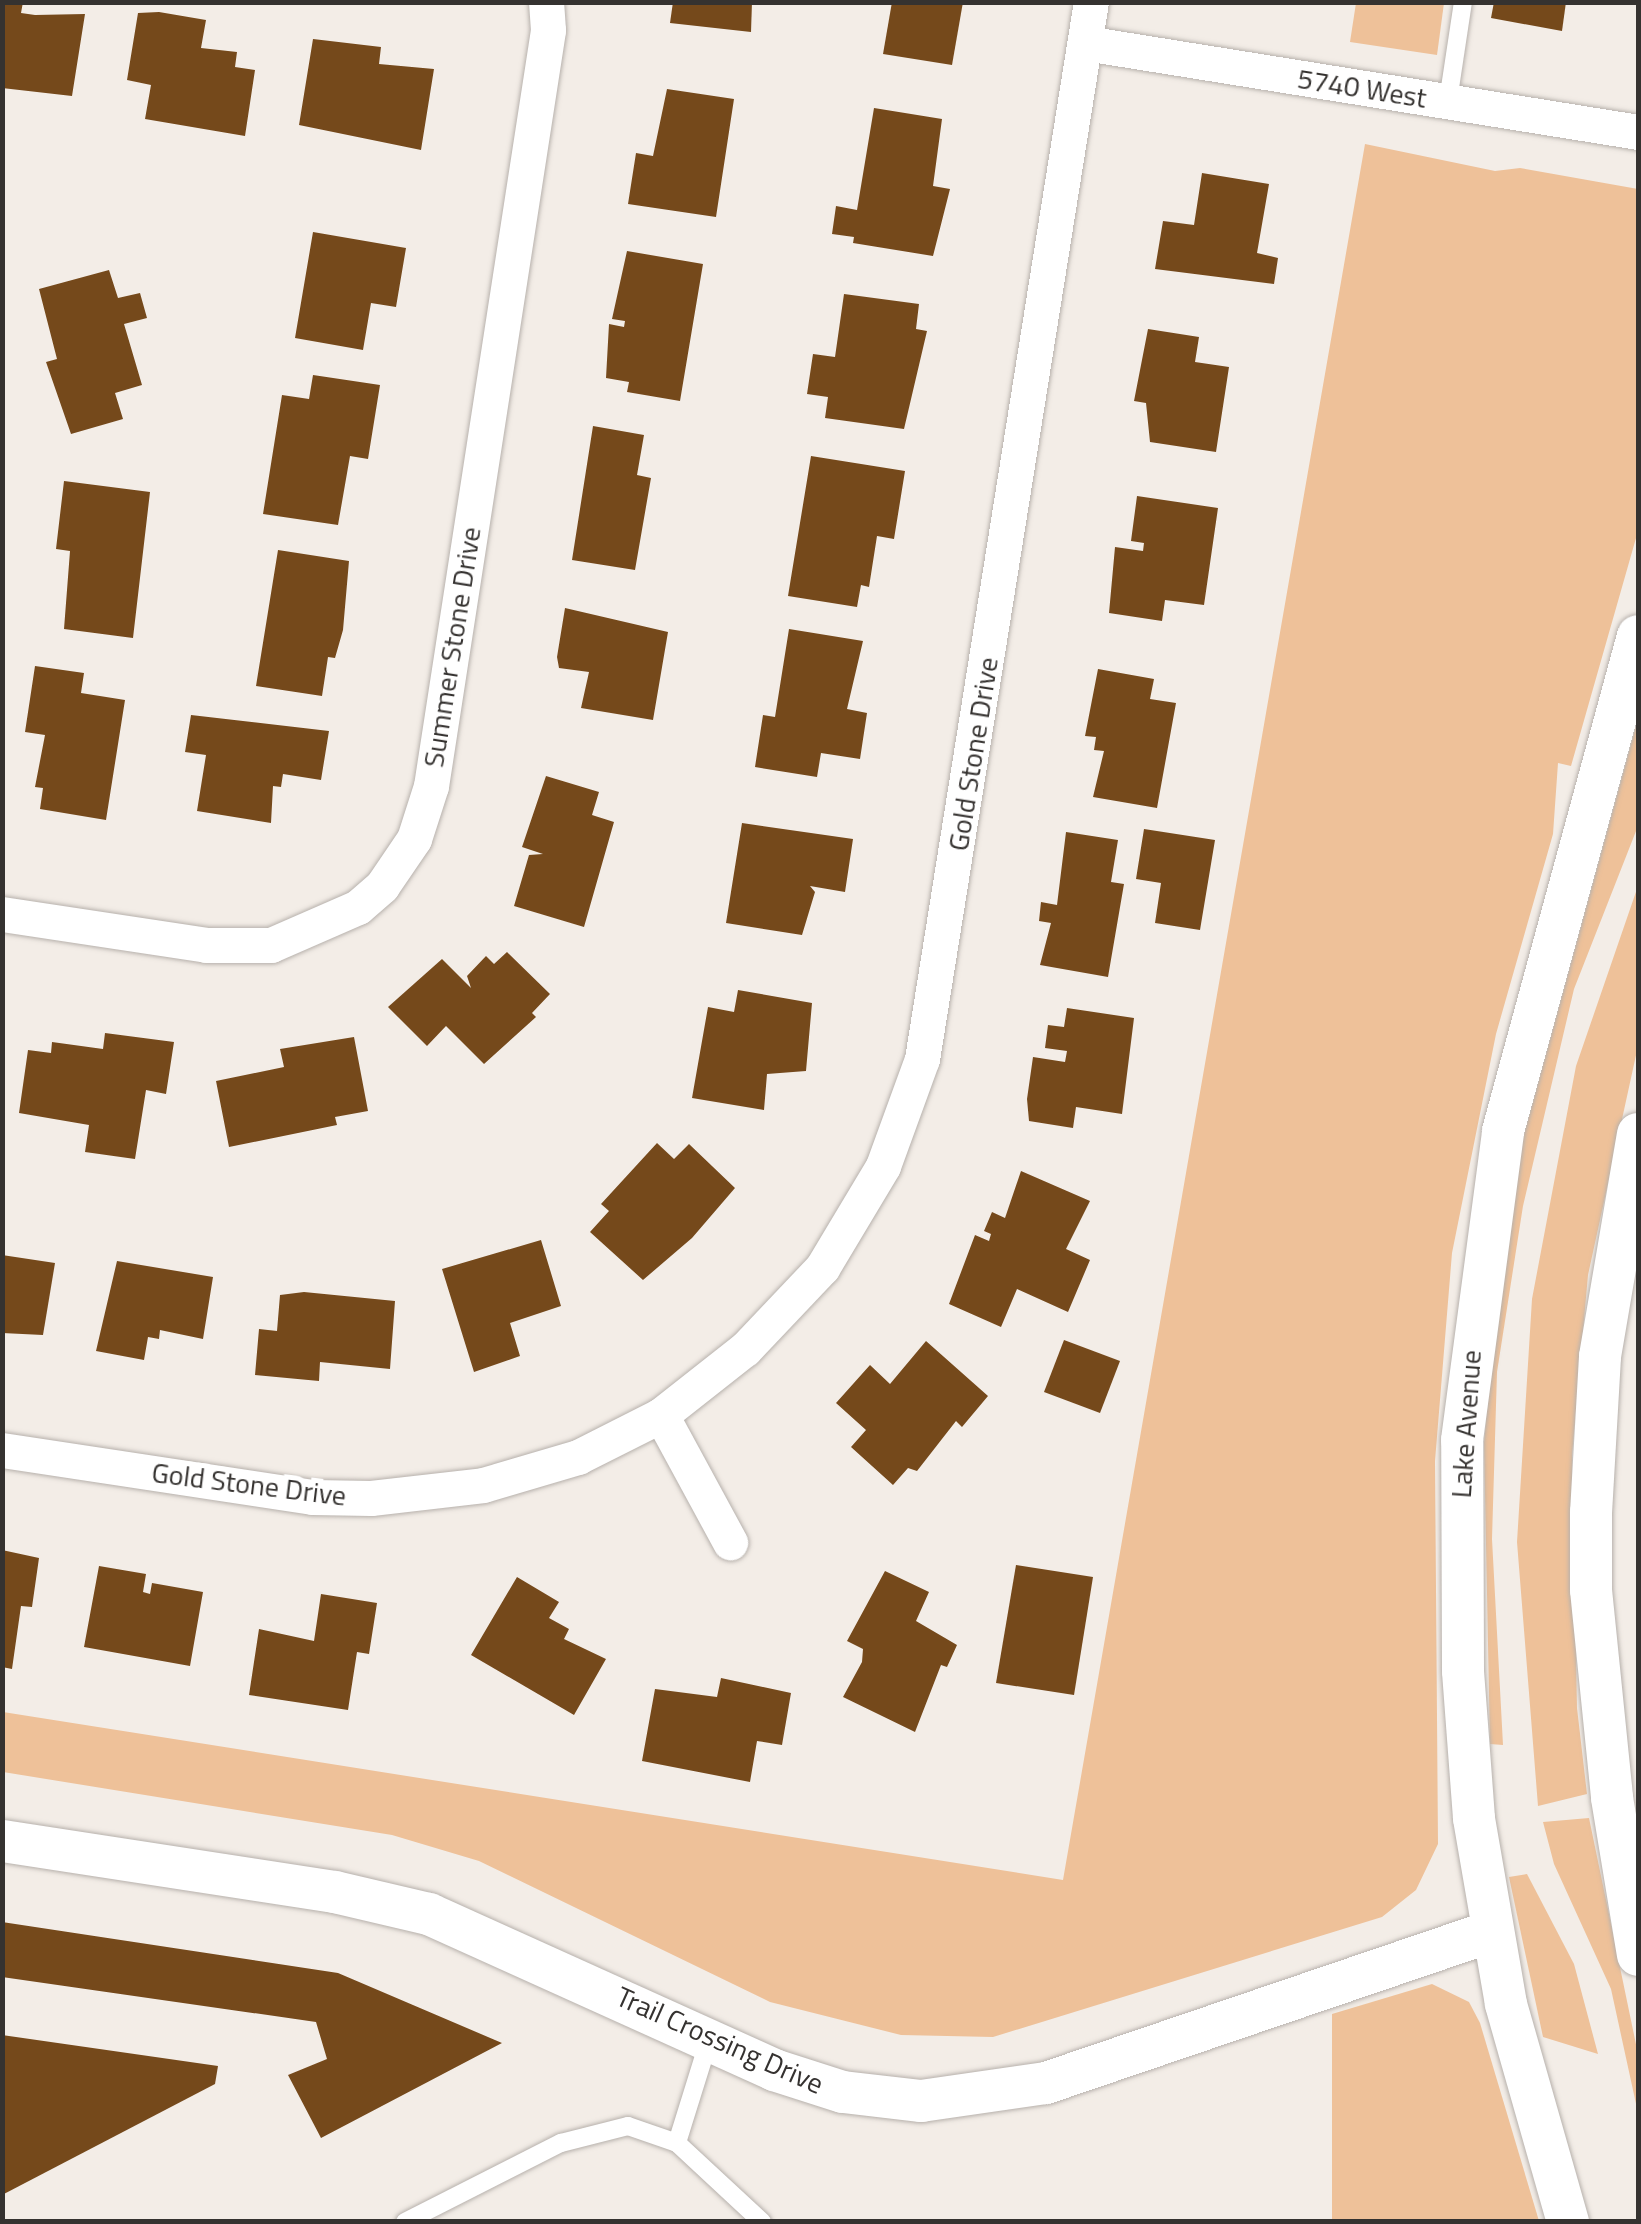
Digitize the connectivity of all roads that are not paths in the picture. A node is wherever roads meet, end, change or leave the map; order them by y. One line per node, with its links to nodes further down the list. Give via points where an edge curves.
1 (546, 2): 8 (street, Summer Stone Drive, via 548,30 430,786 406,852 358,907 270,945 206,945)
2 (1091, 2): 4 (street, Gold Stone Drive)
3 (1463, 2): 5 (lane)
4 (1085, 43): 5 (street, 5740 West); 10 (street, Gold Stone Drive, via 934,1002 905,1115 822,1268 745,1349)
5 (1448, 102): 6 (street, 5740 West)
6 (1638, 132)
7 (1638, 636): 14 (street, Lake Avenue, via 1518,1068 1468,1356 1460,1510 1463,1671 1474,1818)
8 (2, 914)
9 (1638, 1134): 15 (street, via 1600,1357 1591,1551 1612,1798)
10 (661, 1415): 11 (street, Gold Stone Drive, via 621,1438 531,1472 371,1498 254,1490); 12 (street)
11 (2, 1450)
12 (730, 1542)
13 (2, 1840): 16 (street, Trail Crossing Drive, via 335,1892 429,1914)
14 (1492, 1931): 16 (street, Trail Crossing Drive, via 1046,2083 963,2100 843,2092); 20 (street, Lake Avenue, via 1525,2080)
15 (1638, 1955)
16 (710, 2039): 17 (lane)
17 (677, 2144): 18 (lane, via 628,2126 561,2143); 19 (lane)
18 (405, 2222)
19 (762, 2222)
20 (1568, 2222)

